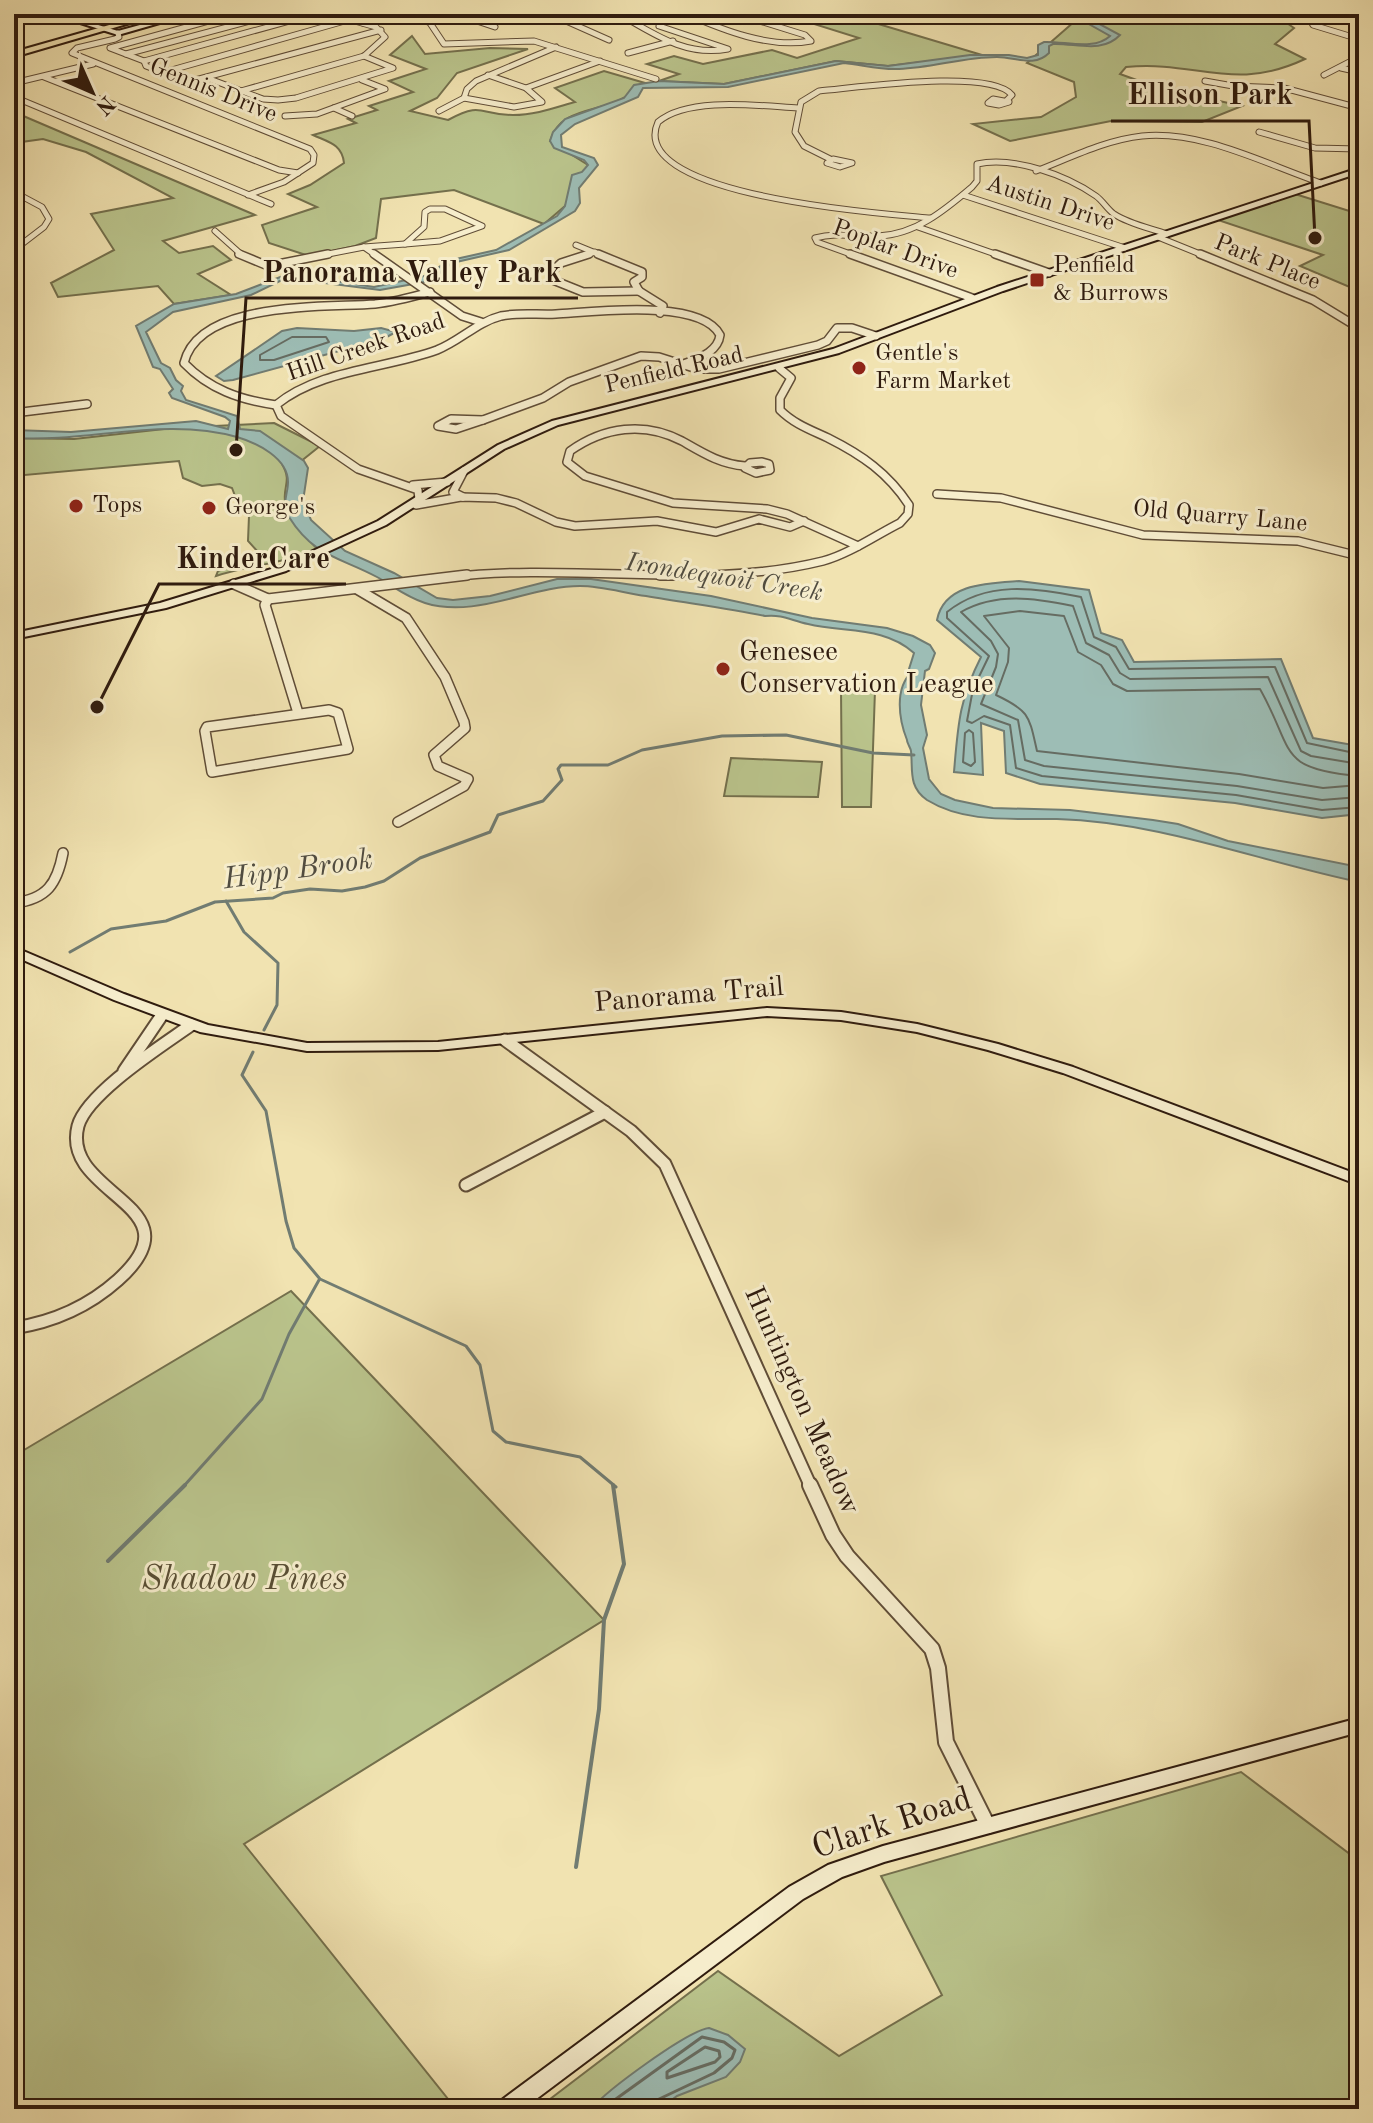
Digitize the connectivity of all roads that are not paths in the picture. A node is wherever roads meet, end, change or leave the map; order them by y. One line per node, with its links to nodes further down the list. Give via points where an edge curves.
1 (55, 14): 22 (main road)
2 (142, 14): 22 (main road)
3 (157, 14): 22 (main road)
4 (188, 14): 25 (main road)
5 (234, 14): 33 (street, via 110,48)
6 (276, 14): 33 (street)
7 (315, 14): 36 (street)
8 (330, 14): 18 (street)
9 (362, 14): 19 (street, via 374,19)
10 (413, 14): 30 (street, via 430,23 444,44 519,40)
11 (456, 14): 23 (street)
12 (536, 14): 28 (street)
13 (619, 14): 29 (street)
14 (686, 14): 20 (street)
15 (754, 14): 17 (street)
16 (1317, 14): 27 (street, via 1310,20 1313,25)
17 (744, 16): 20 (street); 20 (street, via 811,41 776,43)
18 (351, 20): 19 (street); 41 (street)
19 (363, 23): 24 (street)
20 (712, 23)
21 (659, 26): 26 (street)
22 (96, 27): 25 (main road); 31 (main road)
23 (495, 27)
24 (381, 30): 34 (street, via 385,37); 45 (street)
25 (118, 33): 38 (street, Gennis Drive, via 115,39 73,50)
26 (691, 36): 29 (street); 29 (street, via 728,49 703,52)
27 (1359, 39)
28 (609, 40)
29 (669, 42): 32 (street)
30 (556, 47): 37 (street); 42 (street)
31 (14, 52)
32 (628, 53)
33 (124, 55): 36 (street)
34 (364, 56): 46 (street, via 393,68); 51 (street)
35 (1359, 57): 39 (street)
36 (144, 61): 41 (street)
37 (600, 61): 47 (street); 50 (street)
38 (95, 63): 44 (street); 66 (street, Gennis Drive, via 310,149 313,163)
39 (1341, 68): 40 (street); 43 (street)
40 (1359, 72)
41 (161, 73): 45 (street, via 188,82)
42 (488, 75): 50 (street); 53 (street, via 466,89)
43 (1324, 75)
44 (44, 77): 49 (street); 66 (street)
45 (205, 78): 51 (street)
46 (360, 79): 51 (street, via 286,100); 55 (street, via 385,89)
47 (656, 79)
48 (1205, 81): 57 (street, via 1277,87)
49 (14, 83)
50 (526, 88): 53 (street, via 542,102 522,107)
51 (241, 91)
52 (14, 97): 69 (street)
53 (464, 98): 58 (street)
54 (1007, 100): 56 (street, via 1012,95 1003,87 961,80 836,87 811,94)
55 (334, 108): 59 (street); 60 (street)
56 (798, 108): 63 (street, via 798,140); 72 (street, via 683,112 660,120 654,138 671,161 747,193)
57 (1359, 108)
58 (439, 111)
59 (285, 116)
60 (352, 116)
61 (1259, 132): 62 (street, via 1315,148)
62 (1359, 149)
63 (830, 159)
64 (1359, 170): 67 (main road, Penfield Road)
65 (1036, 172): 67 (street, via 1117,142 1161,135 1192,140); 70 (street, Park Place, via 999,160 982,162 976,166 976,183); 75 (street, Park Place, via 1096,196 1110,212)
66 (298, 173): 69 (street)
67 (1321, 183): 75 (main road, Penfield Road)
68 (14, 192): 80 (street, via 42,207 49,219)
69 (248, 195): 71 (street)
70 (963, 195): 72 (street); 79 (street, Austin Drive)
71 (271, 204)
72 (930, 218): 73 (street)
73 (918, 227): 82 (street); 85 (street, Poplar Drive, via 879,236 842,232 815,238)
74 (215, 231): 78 (street, via 254,263 268,266)
75 (1163, 236): 79 (main road, Penfield Road); 90 (street, Park Place, via 1313,300)
76 (405, 244): 76 (street, via 440,241 482,225 445,209 430,209 424,228); 78 (street)
77 (576, 245): 81 (street)
78 (364, 247): 84 (street)
79 (1125, 248): 82 (main road, Penfield Road)
80 (14, 250)
81 (595, 252): 83 (street, via 642,272 634,282); 83 (street, via 555,267 550,273 553,280 580,291)
82 (1049, 273): 85 (main road, Penfield Road)
83 (639, 291): 86 (street)
84 (430, 292): 89 (street, via 462,316); 97 (street, via 369,304 263,310 223,325 187,350 184,363 207,382 243,400)
85 (972, 298): 91 (main road, Penfield Road)
86 (656, 299): 87 (street, via 663,306); 88 (street)
87 (660, 313): 88 (street); 89 (street, via 517,314)
88 (698, 318): 92 (street, via 716,327 721,338)
89 (481, 322): 97 (street, Hill Creek Road, via 439,348 308,387)
90 (1359, 328)
91 (876, 336): 94 (main road, Penfield Road); 95 (street, via 837,328 818,345)
92 (698, 359): 93 (street); 95 (street)
93 (684, 364): 95 (street); 99 (street, via 659,357 632,359)
94 (779, 368): 101 (main road, Penfield Road, via 555,423 514,440); 109 (street, via 791,378 779,401 784,414 871,461 909,505 900,523)
95 (722, 369)
96 (87, 404): 98 (street)
97 (276, 405): 103 (street, Hill Creek Road, via 281,416 341,459)
98 (14, 413)
99 (484, 420): 99 (street, via 456,429 438,426 451,419)
100 (745, 466): 108 (street, via 712,461 669,435 637,429 598,434 570,451 567,462 585,476 673,503 767,509)
101 (464, 471): 102 (main road, Penfield Road); 105 (street, via 453,492)
102 (447, 482): 103 (street, Hill Creek Road); 106 (main road, Penfield Road)
103 (407, 485): 106 (street, via 418,490)
104 (937, 494): 110 (street, Old Quarry Lane, via 1001,498 1143,535 1298,541)
105 (465, 497): 107 (street); 108 (street, via 509,501 552,523 574,526 654,519 720,532 752,518 790,527)
106 (419, 500): 107 (main road, Penfield Road)
107 (408, 507): 111 (main road, Penfield Road, via 355,537)
108 (804, 521): 109 (street)
109 (858, 546): 112 (street, via 819,562 777,570 667,575 531,571)
110 (1359, 556)
111 (234, 584): 113 (street); 114 (main road, Penfield Road, via 162,606)
112 (357, 589): 113 (street); 116 (street, via 406,618 445,677 464,722 465,728 434,755 438,766 465,775 464,786)
113 (268, 599): 115 (street, via 265,605)
114 (14, 636)
115 (298, 713): 115 (street, via 338,713 348,749 212,772 205,731 212,725)
116 (398, 822)
117 (63, 853): 118 (street, via 54,887 39,898)
118 (14, 903)
119 (14, 951): 120 (main road, Panorama Trail)
120 (162, 1015): 121 (main road, Panorama Trail); 123 (street)
121 (191, 1025): 122 (main road, Panorama Trail, via 261,1042 338,1049); 123 (street)
122 (505, 1040): 124 (street, Huntington Meadow); 125 (main road, Panorama Trail, via 767,1012 886,1022 1036,1061)
123 (118, 1079): 127 (street, via 84,1114 78,1148 88,1169 140,1217 145,1249 124,1277 66,1315)
124 (605, 1112): 126 (street); 129 (street, Huntington Meadow, via 651,1147 672,1177 833,1535 932,1649 943,1729)
125 (1359, 1180)
126 (466, 1185)
127 (14, 1328)
128 (1359, 1725): 129 (main road, Clark Road)
129 (988, 1826): 130 (main road, Clark Road, via 856,1863 814,1882)
130 (506, 2109)

